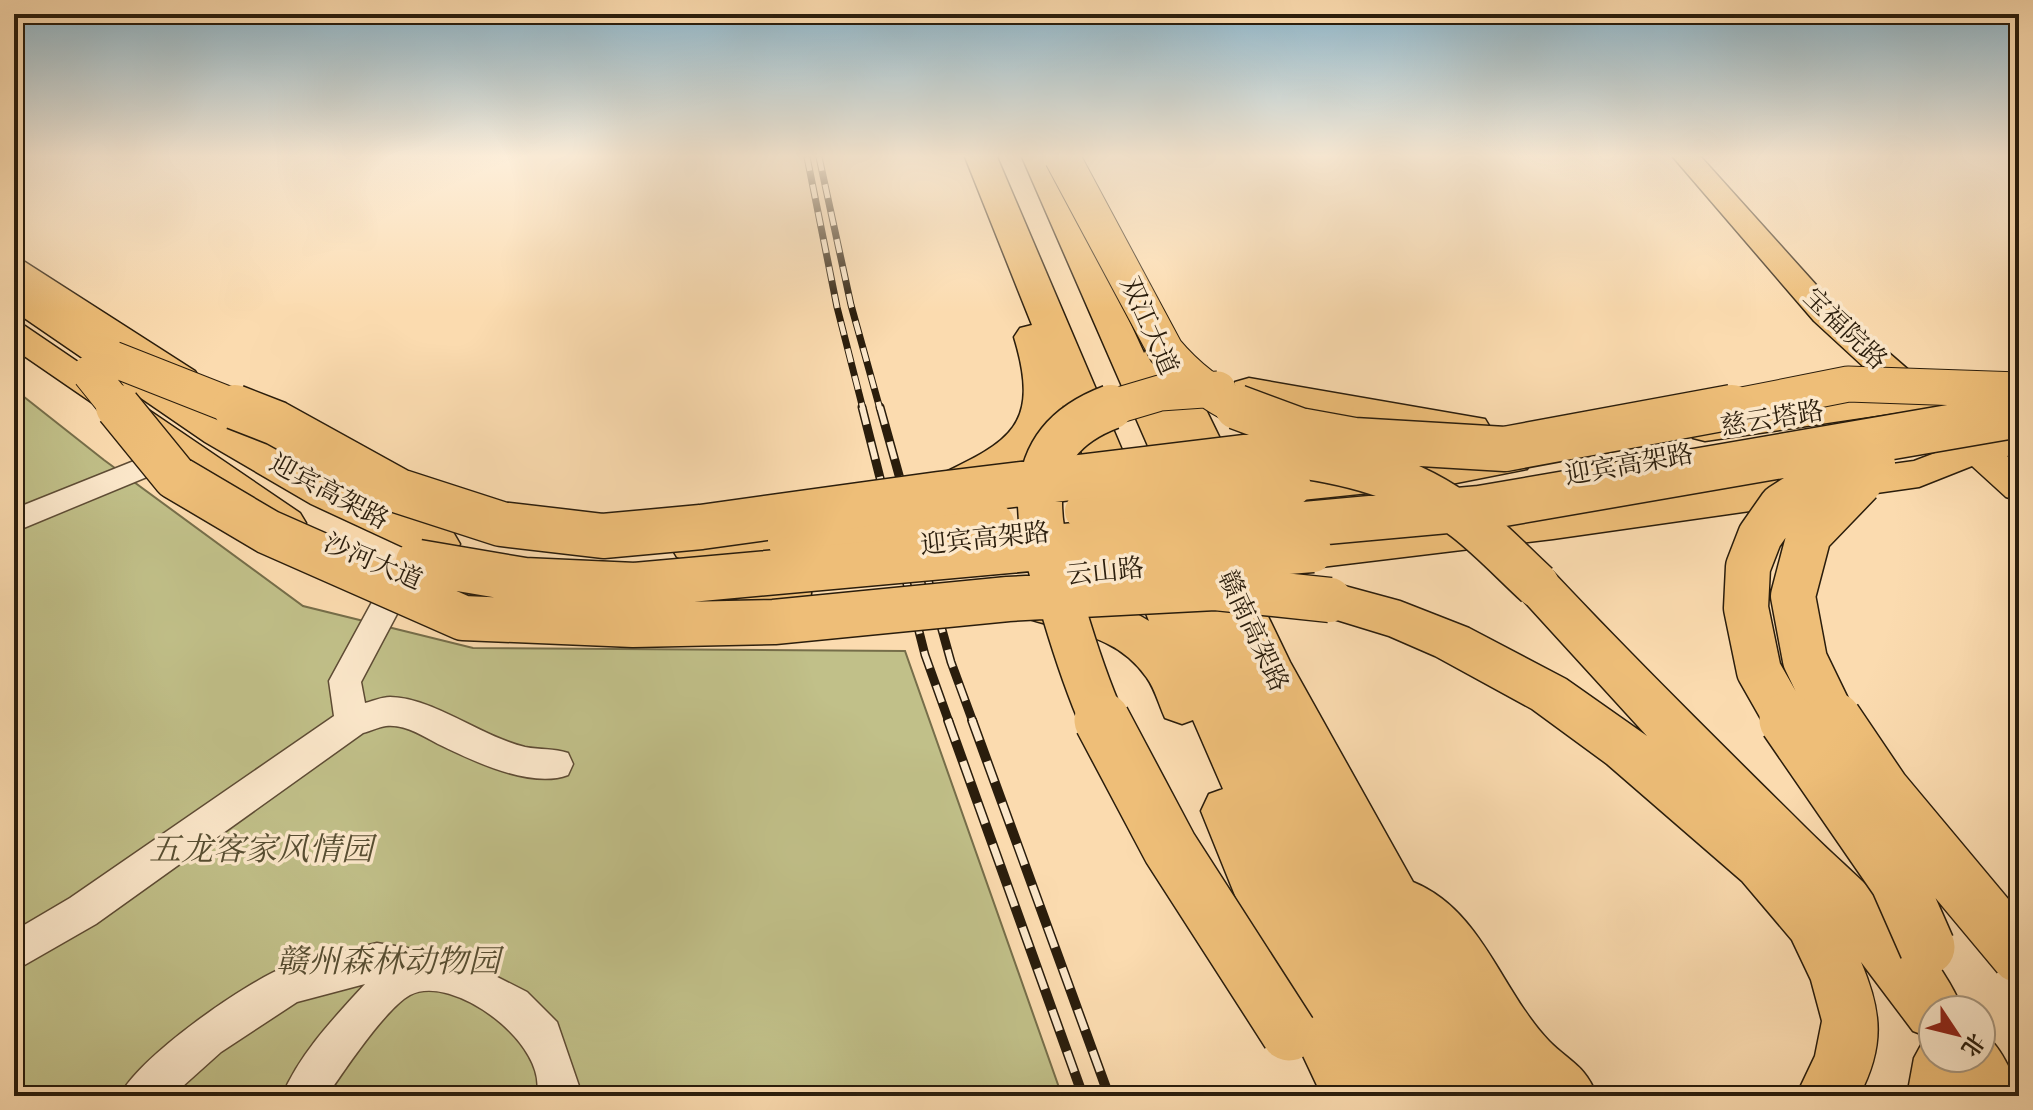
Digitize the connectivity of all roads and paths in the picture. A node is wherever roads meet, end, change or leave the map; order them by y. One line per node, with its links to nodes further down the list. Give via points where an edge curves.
1 (981, 209): 24 (highway, via 1044,363 1046,403 1039,425 999,464)
2 (1002, 209): 47 (highway, via 1174,626 1332,971 1380,1055)
3 (1027, 209): 48 (highway, 赣南高架路, via 1236,689)
4 (1060, 209): 34 (highway, 赣南高架路, via 1272,675)
5 (1090, 209): 18 (highway, bridge, via 1166,351 1185,373 1222,400 1260,418 1354,440 1505,449)
6 (1097, 209): 25 (highway, 双江大道)
7 (1732, 209): 17 (main road, 宝福院路, via 1825,314)
8 (1749, 209): 17 (main road, 宝福院路, via 1841,312)
9 (14, 269): 27 (main road, via 367,494 478,538 606,552)
10 (14, 294): 13 (highway, 迎宾高架路)
11 (14, 320): 13 (highway, 迎宾高架路)
12 (14, 334): 29 (main road, 沙河大道, via 293,528)
13 (102, 366): 16 (highway, 迎宾高架路, bridge, via 378,521 438,544 533,564 811,556 1471,492); 19 (highway, 迎宾高架路, bridge, via 244,471 348,532 418,562 524,580 635,585 1480,508); 24 (highway, bridge, via 276,423 399,491 501,524 603,536); 30 (highway, bridge, via 175,477 268,532 463,618 633,625 774,622)
14 (2019, 383): 17 (main road, 慈云塔路)
15 (2019, 390): 18 (highway, bridge, via 1848,384)
16 (2019, 397)
17 (1929, 398): 19 (main road, 宝福院路); 22 (main road, 慈云塔路)
18 (1585, 436): 45 (highway, bridge, via 1430,425 1249,392 1169,391 1100,410 1077,426 1046,468 1038,526 1107,730 1154,821)
19 (2008, 440): 20 (highway); 23 (main road, 宝福院路); 28 (main road, via 1919,474)
20 (1904, 457): 36 (highway, bridge, via 1836,499 1816,521 1801,556 1796,627 1829,717 1864,771); 39 (highway, bridge, via 1831,474 1781,506 1760,536 1748,567 1746,608 1759,671 1798,739 1898,881)
21 (144, 467): 26 (street)
22 (1382, 478): 25 (main road, bridge); 28 (main road)
23 (2019, 487)
24 (939, 494): 38 (highway, bridge, via 1277,453 1373,469 1415,487 1463,517 1537,585 1891,952)
25 (1226, 494): 27 (main road, bridge, via 995,523)
26 (14, 521)
27 (787, 541): 31 (main road)
28 (1418, 541): 30 (main road, 云山路, bridge, via 1118,569)
29 (400, 580): 31 (main road, 沙河大道, via 504,605); 32 (street, via 345,681)
30 (1008, 591): 31 (main road, 云山路); 46 (highway, bridge, via 1090,612 1133,633 1163,663 1300,987); 51 (highway, bridge, via 1215,588 1330,600 1452,642 1549,694 1625,748 1761,863 1812,921 1838,974 1851,1021 1843,1065)
31 (792, 602)
32 (352, 722): 33 (street, via 387,711 413,715 527,763); 35 (street, via 83,911)
33 (556, 764)
34 (1390, 894): 49 (highway, 赣南高架路); 50 (highway, via 1446,940 1527,1061)
35 (14, 952)
36 (2019, 955)
37 (427, 970): 42 (street, via 377,962 289,985 207,1038); 43 (street, via 395,981 343,1037); 44 (street, via 456,975 513,1006 543,1036)
38 (1922, 994)
39 (1941, 994)
40 (1941, 1074): 52 (highway)
41 (1978, 1074): 53 (highway)
42 (141, 1096)
43 (303, 1096)
44 (557, 1096)
45 (1325, 1096)
46 (1354, 1096)
47 (1416, 1096)
48 (1438, 1096)
49 (1487, 1096)
50 (1567, 1096)
51 (1826, 1096)
52 (1937, 1096)
53 (1990, 1096)

